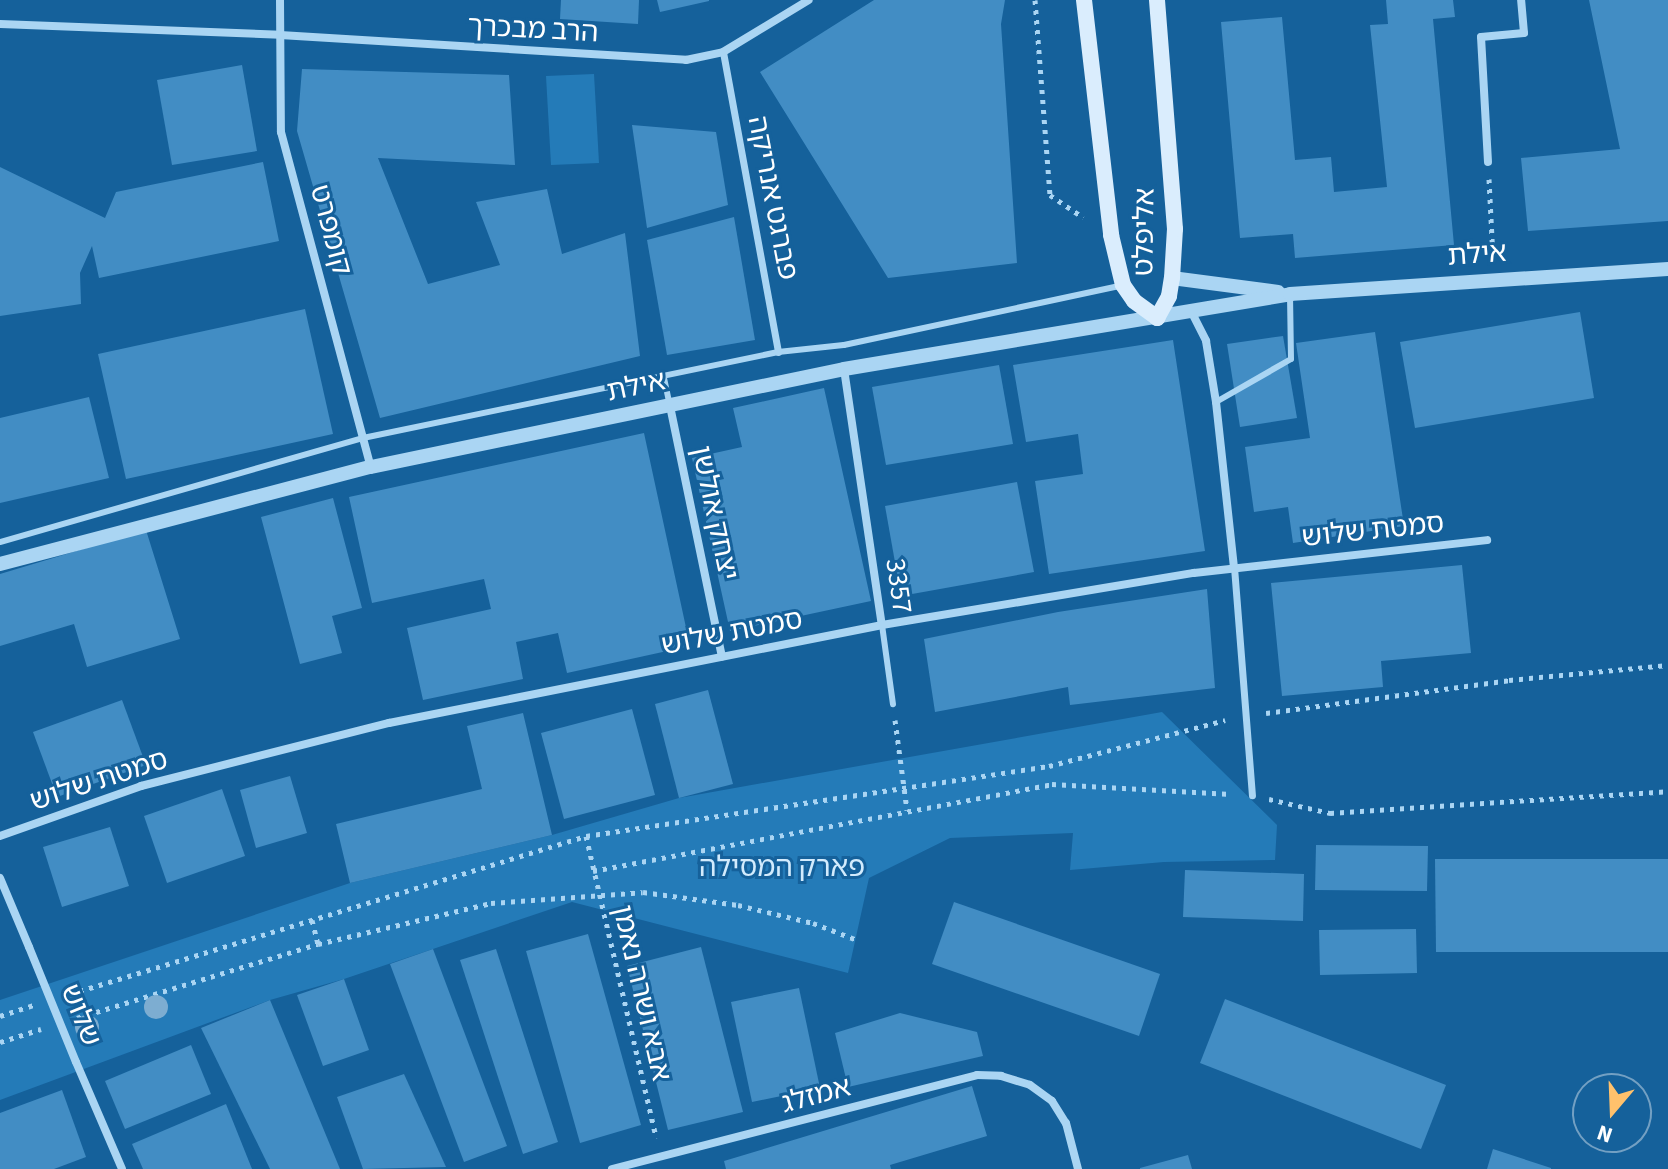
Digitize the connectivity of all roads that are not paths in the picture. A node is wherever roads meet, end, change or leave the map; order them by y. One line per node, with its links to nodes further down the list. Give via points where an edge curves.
1 (280, 0): 7 (street, קומפרט)
2 (809, 0): 8 (street, הרב מבכרך)
3 (1084, 0): 12 (main road, אליפלט, via 1111,235)
4 (1157, 0): 11 (main road, אליפלט, via 1175,229)
5 (1521, 0): 9 (street, via 1524,33 1481,37)
6 (0, 24): 7 (street, הרב מבכרך)
7 (280, 35): 8 (street, הרב מבכרך, via 686,60); 21 (street, קומפרט, via 281,132)
8 (723, 52): 16 (street, פברגט אנריקה)
9 (1488, 162)
10 (1668, 269): 13 (street, אילת)
11 (1172, 278): 13 (street, אילת); 15 (main road, אליפלט)
12 (1123, 285): 15 (main road, אליפלט); 16 (lane, אילת, via 844,345)
13 (1290, 294): 14 (street, אילת); 19 (lane, via 1291,359)
14 (1192, 313): 15 (street, אילת); 19 (street, via 1206,341)
15 (1157, 318): 17 (street, אילת)
16 (778, 352): 18 (lane, אילת)
17 (844, 369): 20 (street, אילת); 27 (street, 3357)
18 (664, 378): 20 (lane, יצחק אולשן); 21 (lane, אילת)
19 (1216, 402): 26 (street)
20 (670, 406): 22 (street, אילת); 28 (street, יצחק אולשן)
21 (363, 438): 22 (street, קומפרט); 24 (lane, אילת)
22 (371, 467): 25 (street, אילת)
23 (1487, 540): 26 (street, סמטת שלוש)
24 (0, 542)
25 (0, 564)
26 (1234, 567): 27 (street, סמטת שלוש); 30 (street)
27 (882, 625): 28 (street, סמטת שלוש); 29 (lane, 3357)
28 (722, 657): 31 (street, סמטת שלוש, via 389,723 141,786)
29 (893, 704)
30 (1252, 795)
31 (0, 836)
32 (0, 878): 33 (street, שלוש, bridge)
33 (122, 1169)
34 (612, 1169): 35 (street, אמזלג, via 977,1075 1030,1085 1052,1101 1066,1123)
35 (1078, 1169)

